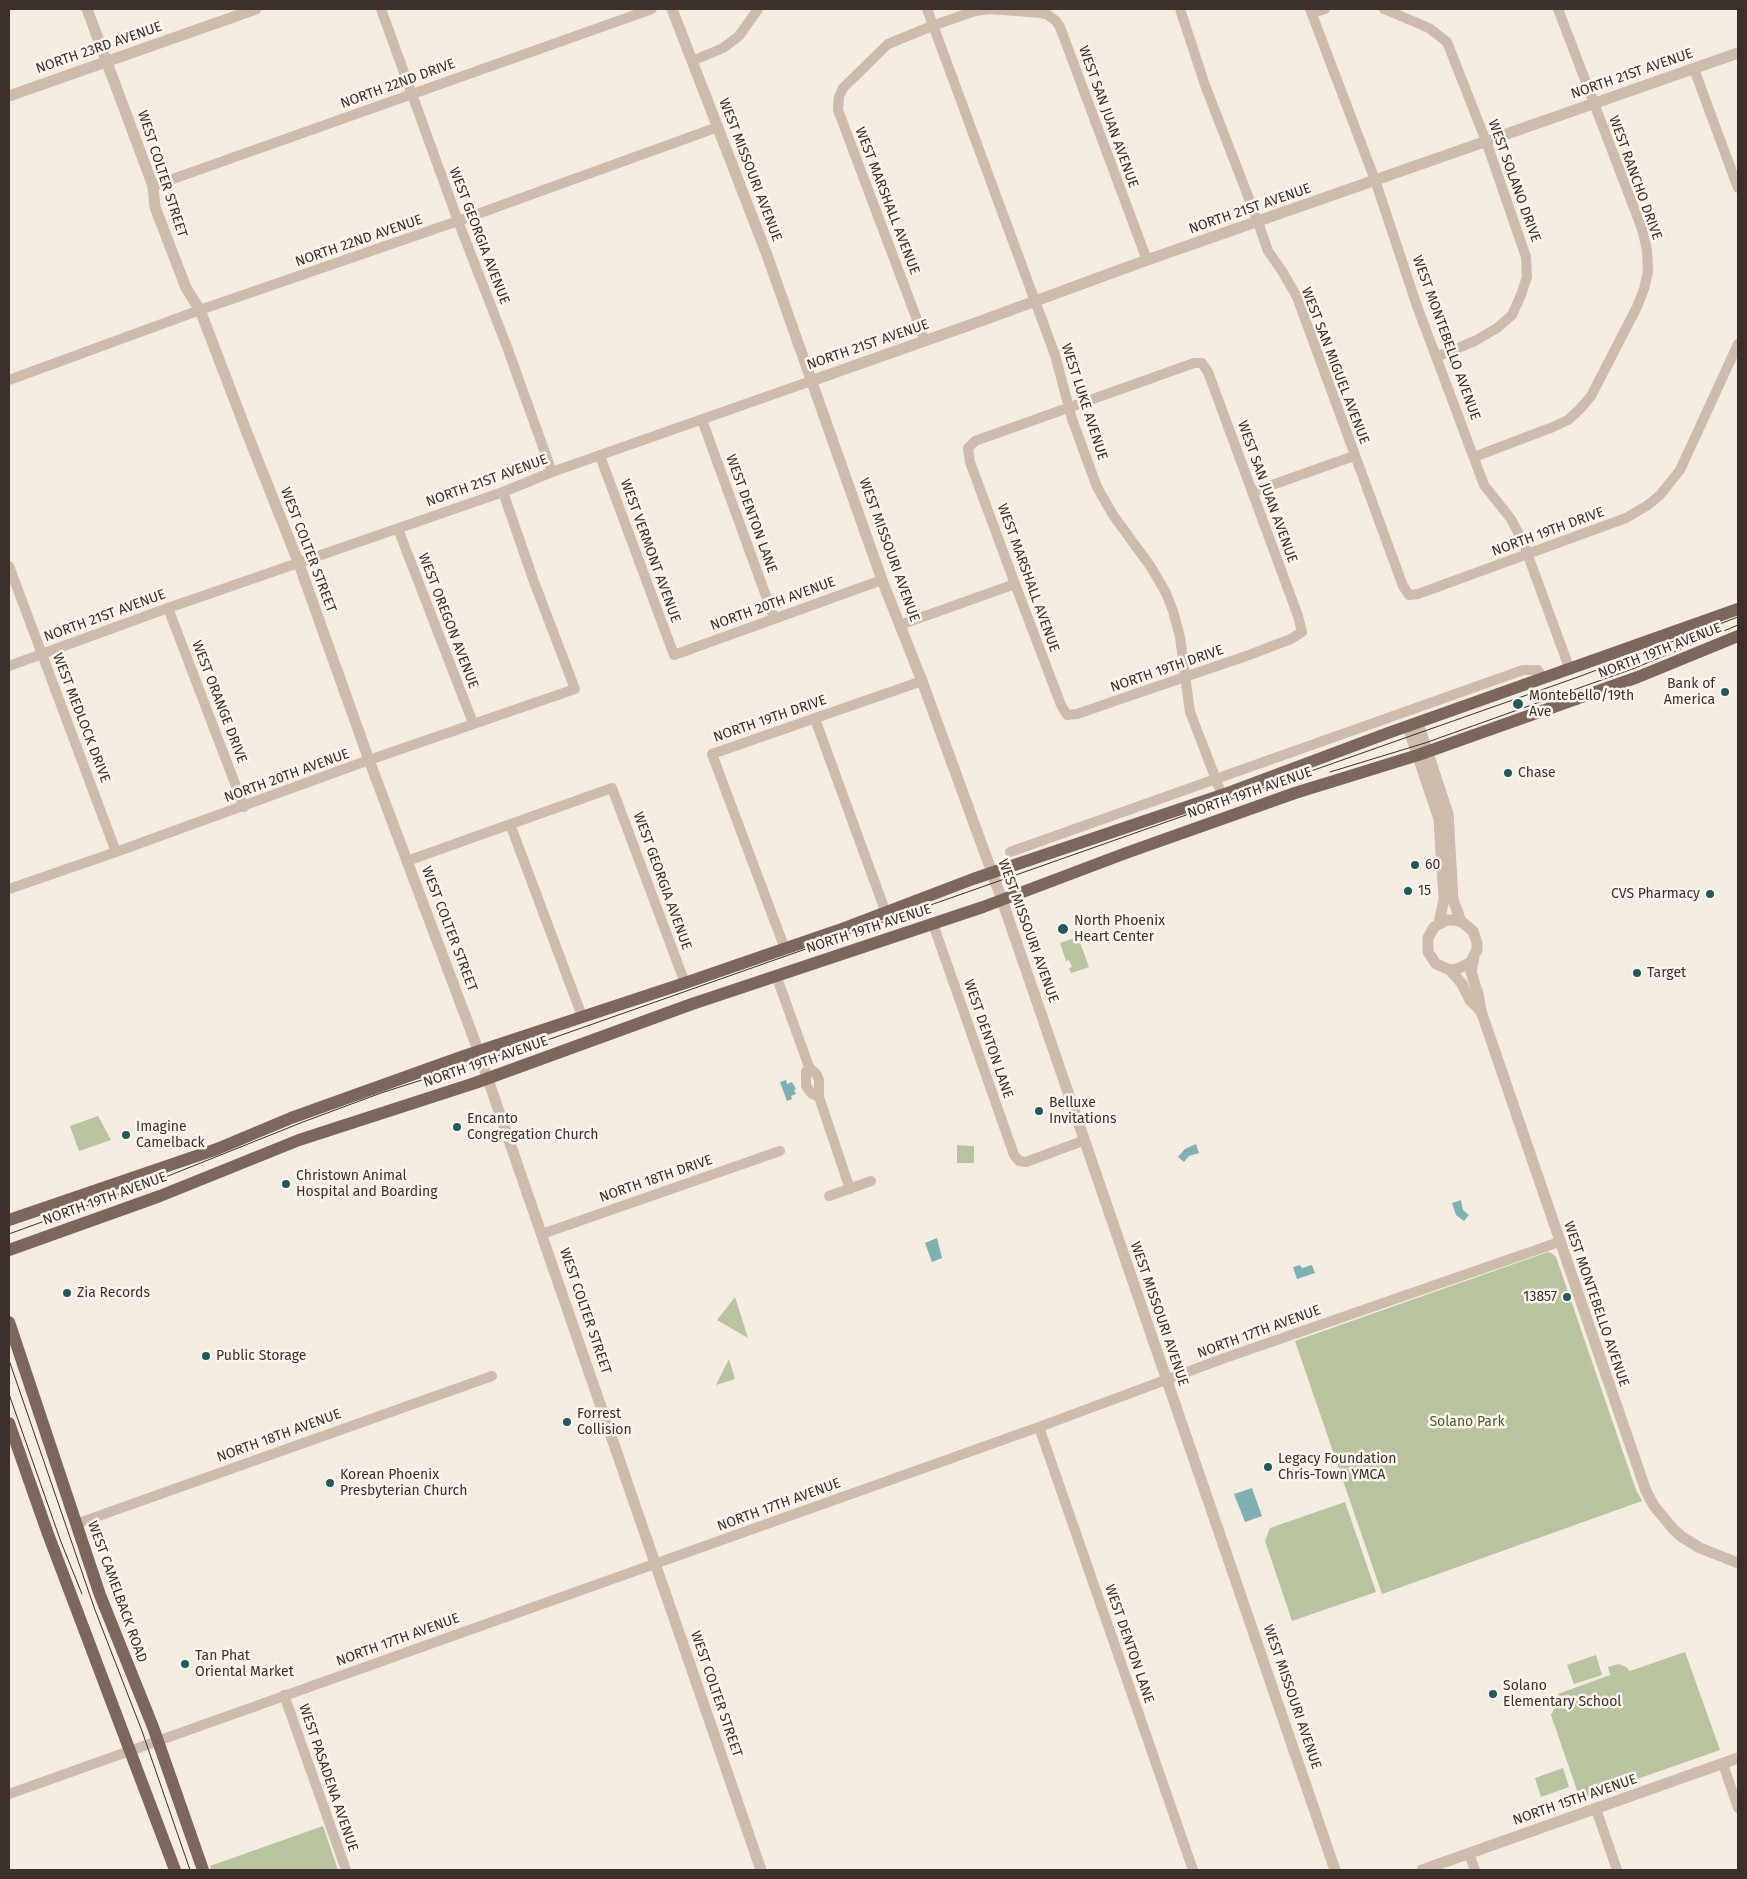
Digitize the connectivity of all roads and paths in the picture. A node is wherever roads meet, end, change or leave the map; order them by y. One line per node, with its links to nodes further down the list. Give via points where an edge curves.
1 (87, 9): 15 (street, WEST COLTER STREET)
2 (256, 9): 15 (street, NORTH 23RD AVENUE)
3 (381, 9): 18 (street, WEST GEORGIA AVENUE)
4 (652, 9): 18 (street, NORTH 22ND DRIVE)
5 (672, 9): 16 (street, WEST MISSOURI AVENUE)
6 (758, 9): 16 (street, via 739,36 723,48)
7 (927, 9): 13 (street, WEST LUKE AVENUE)
8 (1180, 9): 27 (street, WEST SAN MIGUEL AVENUE, via 1205,85)
9 (1325, 9): 12 (street)
10 (1384, 9): 22 (street, WEST SOLANO DRIVE, via 1429,28 1447,42)
11 (1558, 9): 20 (street, WEST RANCHO DRIVE)
12 (1311, 11): 23 (street, WEST MONTEBELLO AVENUE)
13 (932, 26): 28 (street, WEST SAN JUAN AVENUE, via 974,11 990,9 1048,15 1056,21); 29 (street, WEST LUKE AVENUE); 31 (street, WEST MARSHALL AVENUE, via 888,44 844,88 838,110)
14 (1738, 53): 17 (street, NORTH 21ST AVENUE)
15 (107, 61): 19 (street, NORTH 23RD AVENUE); 24 (street, WEST COLTER STREET)
16 (692, 61): 21 (street, WEST MISSOURI AVENUE)
17 (1694, 69): 20 (street, NORTH 21ST AVENUE); 25 (street)
18 (412, 94): 24 (street, NORTH 22ND DRIVE); 26 (street, WEST GEORGIA AVENUE)
19 (9, 96)
20 (1592, 104): 22 (street, NORTH 21ST AVENUE); 40 (street, WEST RANCHO DRIVE, via 1642,229 1648,272 1644,289 1591,396 1580,409 1553,427)
21 (718, 127): 26 (street, NORTH 22ND AVENUE); 35 (street, WEST MISSOURI AVENUE)
22 (1486, 141): 23 (street, NORTH 21ST AVENUE); 33 (street, WEST SOLANO DRIVE, via 1520,235 1527,277 1512,315 1498,328)
23 (1376, 180): 27 (street, NORTH 21ST AVENUE); 33 (street, WEST MONTEBELLO AVENUE)
24 (153, 186): 30 (street, WEST COLTER STREET, via 158,216 186,288)
25 (1738, 188)
26 (458, 221): 30 (street, NORTH 22ND AVENUE); 41 (street, WEST GEORGIA AVENUE)
27 (1258, 222): 28 (street, NORTH 21ST AVENUE); 39 (street, WEST SAN MIGUEL AVENUE, via 1268,251 1297,297)
28 (1147, 260): 29 (street, NORTH 21ST AVENUE)
29 (1035, 302): 31 (street, NORTH 21ST AVENUE); 36 (street, WEST LUKE AVENUE, via 1059,368)
30 (200, 310): 34 (street, NORTH 22ND AVENUE); 46 (street, WEST COLTER STREET)
31 (925, 341): 35 (street, NORTH 21ST AVENUE)
32 (1738, 344): 45 (street, NORTH 19TH DRIVE, via 1680,470 1660,495 1626,518)
33 (1436, 356): 40 (street, WEST MONTEBELLO AVENUE)
34 (9, 380)
35 (811, 380): 37 (street, NORTH 21ST AVENUE); 48 (street, WEST MISSOURI AVENUE)
36 (1068, 407): 43 (street, WEST SAN JUAN AVENUE, via 1194,363 1202,364 1208,372); 49 (street, WEST MARSHALL AVENUE, via 975,440 968,448 970,462); 61 (street, WEST LUKE AVENUE, via 1097,487 1166,593 1180,637)
37 (702, 420): 38 (street, NORTH 21ST AVENUE); 53 (street, WEST DENTON LANE)
38 (600, 456): 41 (street, NORTH 21ST AVENUE); 58 (street, WEST VERMONT AVENUE)
39 (1354, 456): 43 (street); 50 (street, WEST SAN MIGUEL AVENUE)
40 (1474, 458): 45 (street, WEST MONTEBELLO AVENUE, via 1484,485 1511,519)
41 (552, 472): 42 (street, NORTH 21ST AVENUE)
42 (503, 492): 44 (street, NORTH 21ST AVENUE); 66 (street, NORTH 20TH AVENUE, via 575,689)
43 (1252, 492): 55 (street, WEST SAN JUAN AVENUE)
44 (398, 528): 46 (street, NORTH 21ST AVENUE); 66 (street, WEST OREGON AVENUE)
45 (1528, 555): 50 (street, NORTH 19TH DRIVE); 60 (street, WEST MONTEBELLO AVENUE)
46 (299, 564): 51 (street, NORTH 21ST AVENUE); 69 (street, WEST COLTER STREET)
47 (9, 566): 57 (street, WEST MEDLOCK DRIVE)
48 (882, 580): 53 (street, NORTH 20TH AVENUE); 54 (street, WEST MISSOURI AVENUE)
49 (1015, 584): 54 (street); 64 (street, WEST MARSHALL AVENUE)
50 (1409, 595)
51 (168, 608): 57 (street, NORTH 21ST AVENUE); 72 (street, WEST ORANGE DRIVE)
52 (1738, 609): 60 (main road, NORTH 19TH AVENUE)
53 (774, 618): 58 (street, NORTH 20TH AVENUE)
54 (900, 625): 63 (street, WEST MISSOURI AVENUE)
55 (1302, 632): 61 (street, NORTH 19TH DRIVE, via 1291,639)
56 (1738, 636): 68 (main road, NORTH 19TH AVENUE, via 1638,677)
57 (42, 654): 59 (street, NORTH 21ST AVENUE); 74 (street, WEST MEDLOCK DRIVE)
58 (674, 655)
59 (9, 666)
60 (1570, 670): 62 (main road, NORTH 19TH AVENUE)
61 (1185, 677): 64 (street, NORTH 19TH DRIVE); 70 (street, WEST LUKE AVENUE, via 1190,712)
62 (1543, 679): 67 (main road, NORTH 19TH AVENUE); 70 (street, NORTH 19TH AVENUE, via 1538,670 1523,670)
63 (922, 682): 65 (street, NORTH 19TH DRIVE); 77 (street, WEST MISSOURI AVENUE)
64 (1067, 715)
65 (815, 718): 80 (street); 84 (street, NORTH 19TH DRIVE, via 712,754)
66 (473, 723): 69 (street, NORTH 20TH AVENUE)
67 (1413, 725): 68 (street); 71 (main road, NORTH 19TH AVENUE)
68 (1423, 753): 79 (main road, NORTH 19TH AVENUE, via 1242,811); 81 (street, via 1448,814 1453,899); 82 (street, via 1439,819 1444,899)
69 (369, 760): 72 (street, NORTH 20TH AVENUE); 76 (street, WEST COLTER STREET)
70 (1215, 778): 71 (street, WEST LUKE AVENUE); 75 (street, NORTH 19TH AVENUE)
71 (1222, 795): 77 (main road, NORTH 19TH AVENUE)
72 (244, 806): 74 (street, NORTH 20TH AVENUE)
73 (510, 824): 76 (street); 88 (street, WEST GEORGIA AVENUE, via 612,788); 90 (street)
74 (116, 852): 78 (street, NORTH 20TH AVENUE)
75 (1010, 852)
76 (407, 861): 91 (street, WEST COLTER STREET)
77 (992, 873): 79 (street, WEST MISSOURI AVENUE); 80 (main road, NORTH 19TH AVENUE)
78 (9, 888)
79 (1002, 900): 83 (main road, NORTH 19TH AVENUE); 93 (street, WEST MISSOURI AVENUE)
80 (886, 913): 84 (main road, NORTH 19TH AVENUE)
81 (1462, 922): 82 (street, via 1447,920); 85 (street, via 1476,937)
82 (1439, 923): 86 (street, WEST MONTEBELLO AVENUE, via 1430,932 1427,943 1436,964)
83 (933, 924): 87 (main road, NORTH 19TH AVENUE); 93 (street, WEST DENTON LANE, via 1014,1155 1019,1161 1026,1162)
84 (785, 949): 88 (main road, NORTH 19TH AVENUE)
85 (1474, 957): 86 (street, via 1464,967); 89 (street, WEST MONTEBELLO AVENUE, via 1471,972)
86 (1450, 970): 89 (street, WEST MONTEBELLO AVENUE)
87 (776, 975): 92 (main road, NORTH 19TH AVENUE); 96 (street, via 809,1067 806,1086 812,1094 819,1096)
88 (685, 983): 90 (main road, NORTH 19TH AVENUE)
89 (1481, 1011): 100 (street, WEST MONTEBELLO AVENUE)
90 (582, 1016): 91 (main road, NORTH 19TH AVENUE)
91 (478, 1052): 92 (street, WEST COLTER STREET); 98 (main road, NORTH 19TH AVENUE, via 337,1101 217,1149)
92 (488, 1079): 99 (street, WEST COLTER STREET); 101 (main road, NORTH 19TH AVENUE, via 299,1140 160,1196)
93 (1085, 1140): 104 (street, WEST MISSOURI AVENUE)
94 (780, 1151): 99 (street, NORTH 18TH DRIVE)
95 (871, 1182): 96 (street)
96 (850, 1189): 97 (street)
97 (829, 1196)
98 (9, 1220)
99 (542, 1234): 109 (street, WEST COLTER STREET)
100 (1559, 1242): 104 (street, NORTH 17TH AVENUE); 108 (street, WEST MONTEBELLO AVENUE, via 1634,1460 1654,1506 1682,1537)
101 (9, 1250)
102 (9, 1322): 107 (main road, WEST CAMELBACK ROAD)
103 (492, 1376): 107 (street, NORTH 18TH AVENUE)
104 (1166, 1380): 106 (street, NORTH 17TH AVENUE); 124 (street, WEST MISSOURI AVENUE)
105 (9, 1423): 112 (main road)
106 (1039, 1427): 109 (street, NORTH 17TH AVENUE); 123 (street, WEST DENTON LANE)
107 (76, 1524): 111 (main road, WEST CAMELBACK ROAD, via 103,1603)
108 (1738, 1563)
109 (655, 1564): 110 (street, NORTH 17TH AVENUE); 122 (street, WEST COLTER STREET)
110 (284, 1695): 111 (street, NORTH 17TH AVENUE); 121 (street, WEST PASADENA AVENUE)
111 (158, 1740): 112 (street, NORTH 17TH AVENUE); 120 (main road, WEST CAMELBACK ROAD)
112 (129, 1751): 115 (street, NORTH 17TH AVENUE); 119 (main road)
113 (1738, 1758): 114 (street, NORTH 15TH AVENUE)
114 (1723, 1764): 116 (street, NORTH 15TH AVENUE); 117 (street)
115 (9, 1794)
116 (1596, 1808): 118 (street, NORTH 15TH AVENUE); 127 (street)
117 (1738, 1808)
118 (1469, 1854): 125 (street, NORTH 15TH AVENUE); 126 (street)
119 (174, 1870)
120 (203, 1870)
121 (346, 1870)
122 (761, 1870)
123 (1193, 1870)
124 (1335, 1870)
125 (1422, 1870)
126 (1475, 1870)
127 (1617, 1870)

